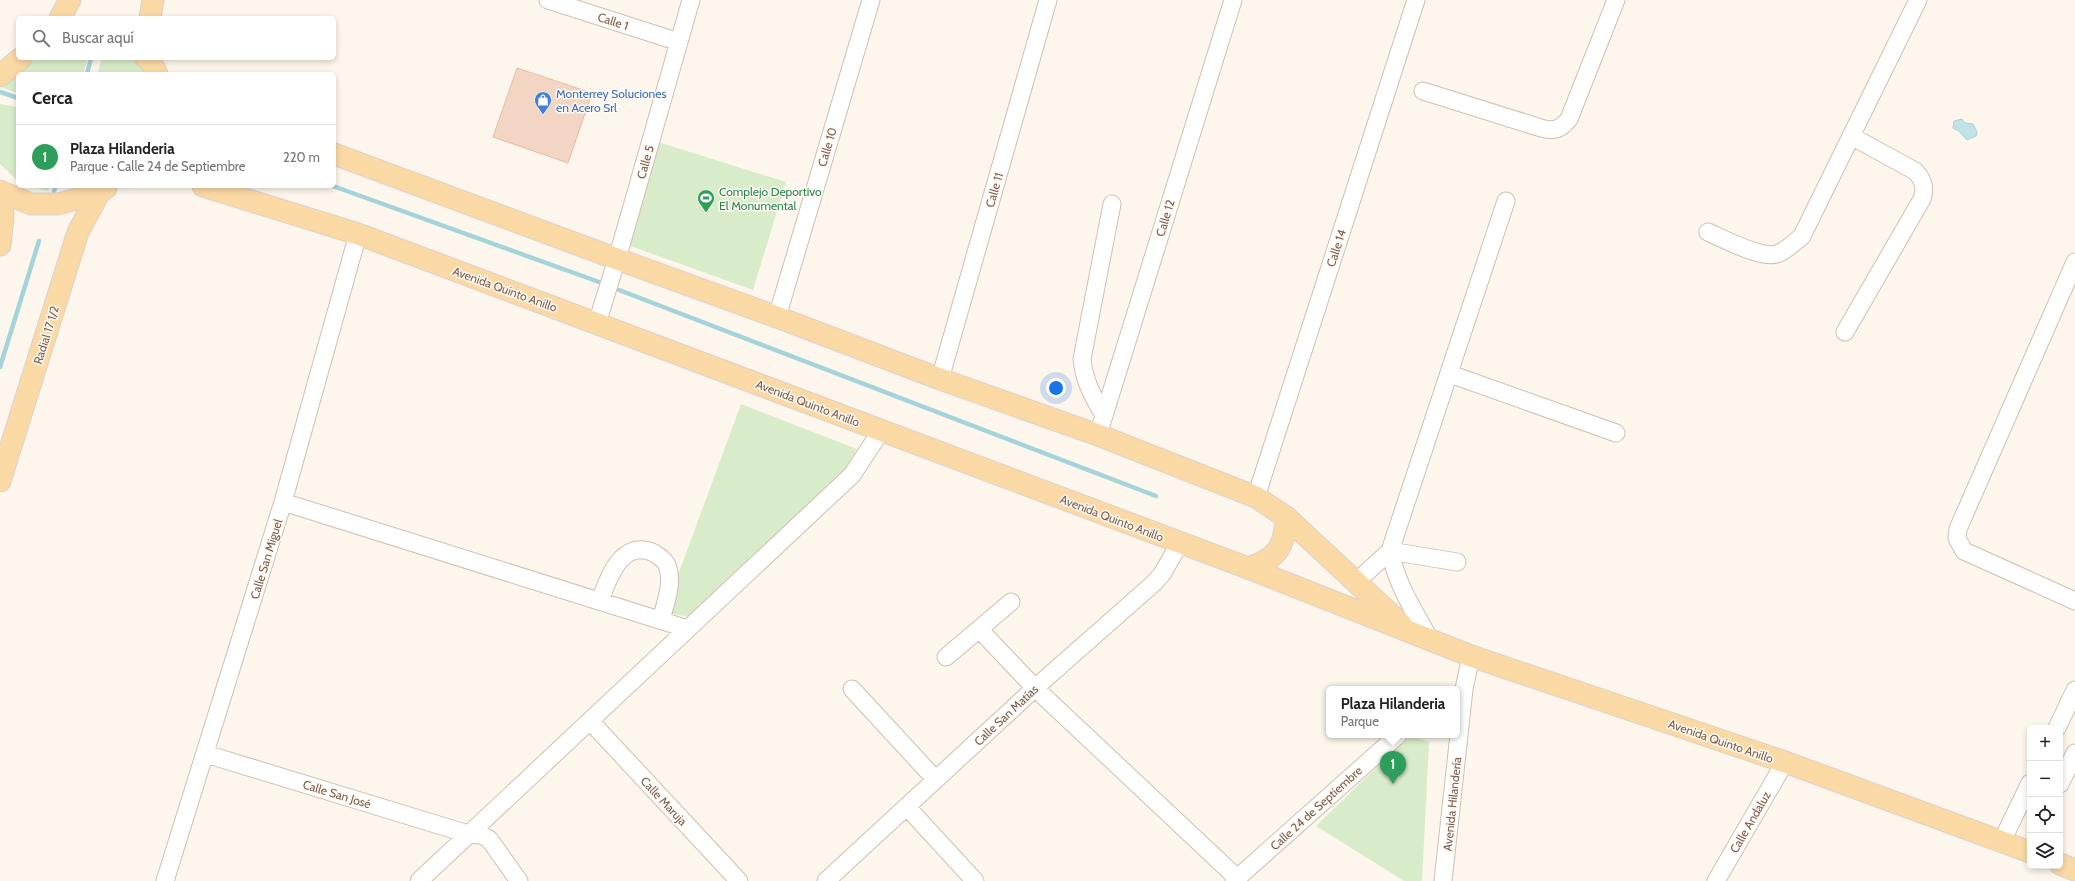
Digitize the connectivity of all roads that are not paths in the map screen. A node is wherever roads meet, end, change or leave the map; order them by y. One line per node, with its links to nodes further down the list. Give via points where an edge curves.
1 (70, 0): 11 (main road)
2 (153, 0): 12 (main road)
3 (548, 0): 13 (street, Calle 1)
4 (691, 0): 13 (street, Calle 5)
5 (871, 0): 27 (street, Calle 10)
6 (1048, 0): 31 (street, Calle 11)
7 (1233, 0): 32 (street, Calle 12)
8 (1416, 0): 37 (street, Calle 14)
9 (1616, 0): 14 (street, via 1569,119 1556,130 1541,128)
10 (1918, 0): 15 (street)
11 (61, 16)
12 (150, 16)
13 (679, 42): 25 (street, Calle 5)
14 (1424, 90)
15 (1851, 136): 22 (street, via 1802,236 1789,248 1776,254 1763,255); 29 (street, via 1914,171 1920,176 1924,191 1922,199)
16 (336, 155): 25 (main road, Avenida Quinto Anillo)
17 (208, 188): 23 (main road, Avenida Quinto Anillo)
18 (104, 189): 19 (main road, via 58,204 31,204); 36 (main road, Radial 17 1/2, via 78,232)
19 (1, 192): 24 (main road, via 3,217)
20 (1506, 200): 30 (street)
21 (1112, 204): 32 (street, via 1082,359 1083,372 1090,390)
22 (1708, 232)
23 (358, 234): 28 (main road, Avenida Quinto Anillo); 38 (street, Calle San Miguel)
24 (0, 245)
25 (617, 260): 27 (main road, Avenida Quinto Anillo); 28 (street, Calle 5)
26 (2075, 262): 46 (street, via 1958,528 1957,538 1964,551)
27 (777, 317): 31 (main road, Avenida Quinto Anillo)
28 (597, 323): 33 (main road, Avenida Quinto Anillo)
29 (1845, 332)
30 (1450, 374): 34 (street); 41 (street)
31 (940, 379): 35 (main road, Avenida Quinto Anillo)
32 (1104, 415): 35 (street, Calle 12)
33 (881, 431): 40 (main road, Avenida Quinto Anillo); 49 (street, via 852,475)
34 (1616, 433)
35 (1098, 435): 37 (main road, Avenida Quinto Anillo)
36 (0, 481)
37 (1256, 497): 39 (main road, Avenida Quinto Anillo)
38 (283, 502): 45 (street); 64 (street, Calle San Miguel)
39 (1286, 517): 43 (main road, via 1286,534 1278,551 1265,562); 44 (main road, Avenida Quinto Anillo)
40 (1180, 544): 43 (main road, Avenida Quinto Anillo); 55 (street, Calle San Matías, via 1162,574 1154,582)
41 (1390, 551): 42 (street); 44 (street); 52 (street, via 1400,584)
42 (1457, 562)
43 (1248, 568): 51 (main road, Avenida Quinto Anillo)
44 (1356, 582): 51 (main road, Avenida Quinto Anillo)
45 (600, 601): 48 (street); 48 (street, via 608,578 619,560 632,551 646,550 660,556 668,567 670,585)
46 (2075, 601)
47 (1011, 602): 50 (street)
48 (661, 620): 49 (street)
49 (688, 629): 60 (street)
50 (979, 629): 54 (street); 55 (street)
51 (1410, 632): 52 (main road, Avenida Quinto Anillo)
52 (1430, 640): 53 (main road, Avenida Quinto Anillo)
53 (1471, 656): 58 (street, Avenida Hilandería); 66 (main road, Avenida Quinto Anillo)
54 (946, 657)
55 (1035, 688): 68 (street, Calle San Matías); 76 (street)
56 (852, 689): 68 (street)
57 (2075, 690): 61 (street)
58 (1461, 691): 59 (street, Avenida Hilandería)
59 (1460, 702)
60 (590, 721): 71 (street); 80 (street, Calle Maruja)
61 (2058, 725)
62 (1395, 738): 76 (street, Calle 24 de Septiembre)
63 (1457, 738): 83 (street, Avenida Hilandería)
64 (206, 754): 71 (street, Calle San José); 77 (street, Calle San Miguel)
65 (2075, 754): 67 (street)
66 (1785, 762): 72 (main road, Avenida Quinto Anillo); 84 (street, Calle Andaluz)
67 (2063, 778)
68 (936, 780): 70 (street, Calle San Matías)
69 (2027, 789): 72 (street)
70 (907, 807): 81 (street, Calle San Matías); 82 (street)
71 (468, 834): 78 (street); 79 (street, Calle San José, via 481,835 489,839)
72 (2002, 841): 73 (main road, Avenida Quinto Anillo)
73 (2027, 848)
74 (2063, 865): 75 (main road)
75 (2075, 870)
76 (1236, 880)
77 (165, 881)
78 (419, 881)
79 (519, 881)
80 (739, 881)
81 (826, 881)
82 (975, 881)
83 (1443, 881)
84 (1716, 881)

